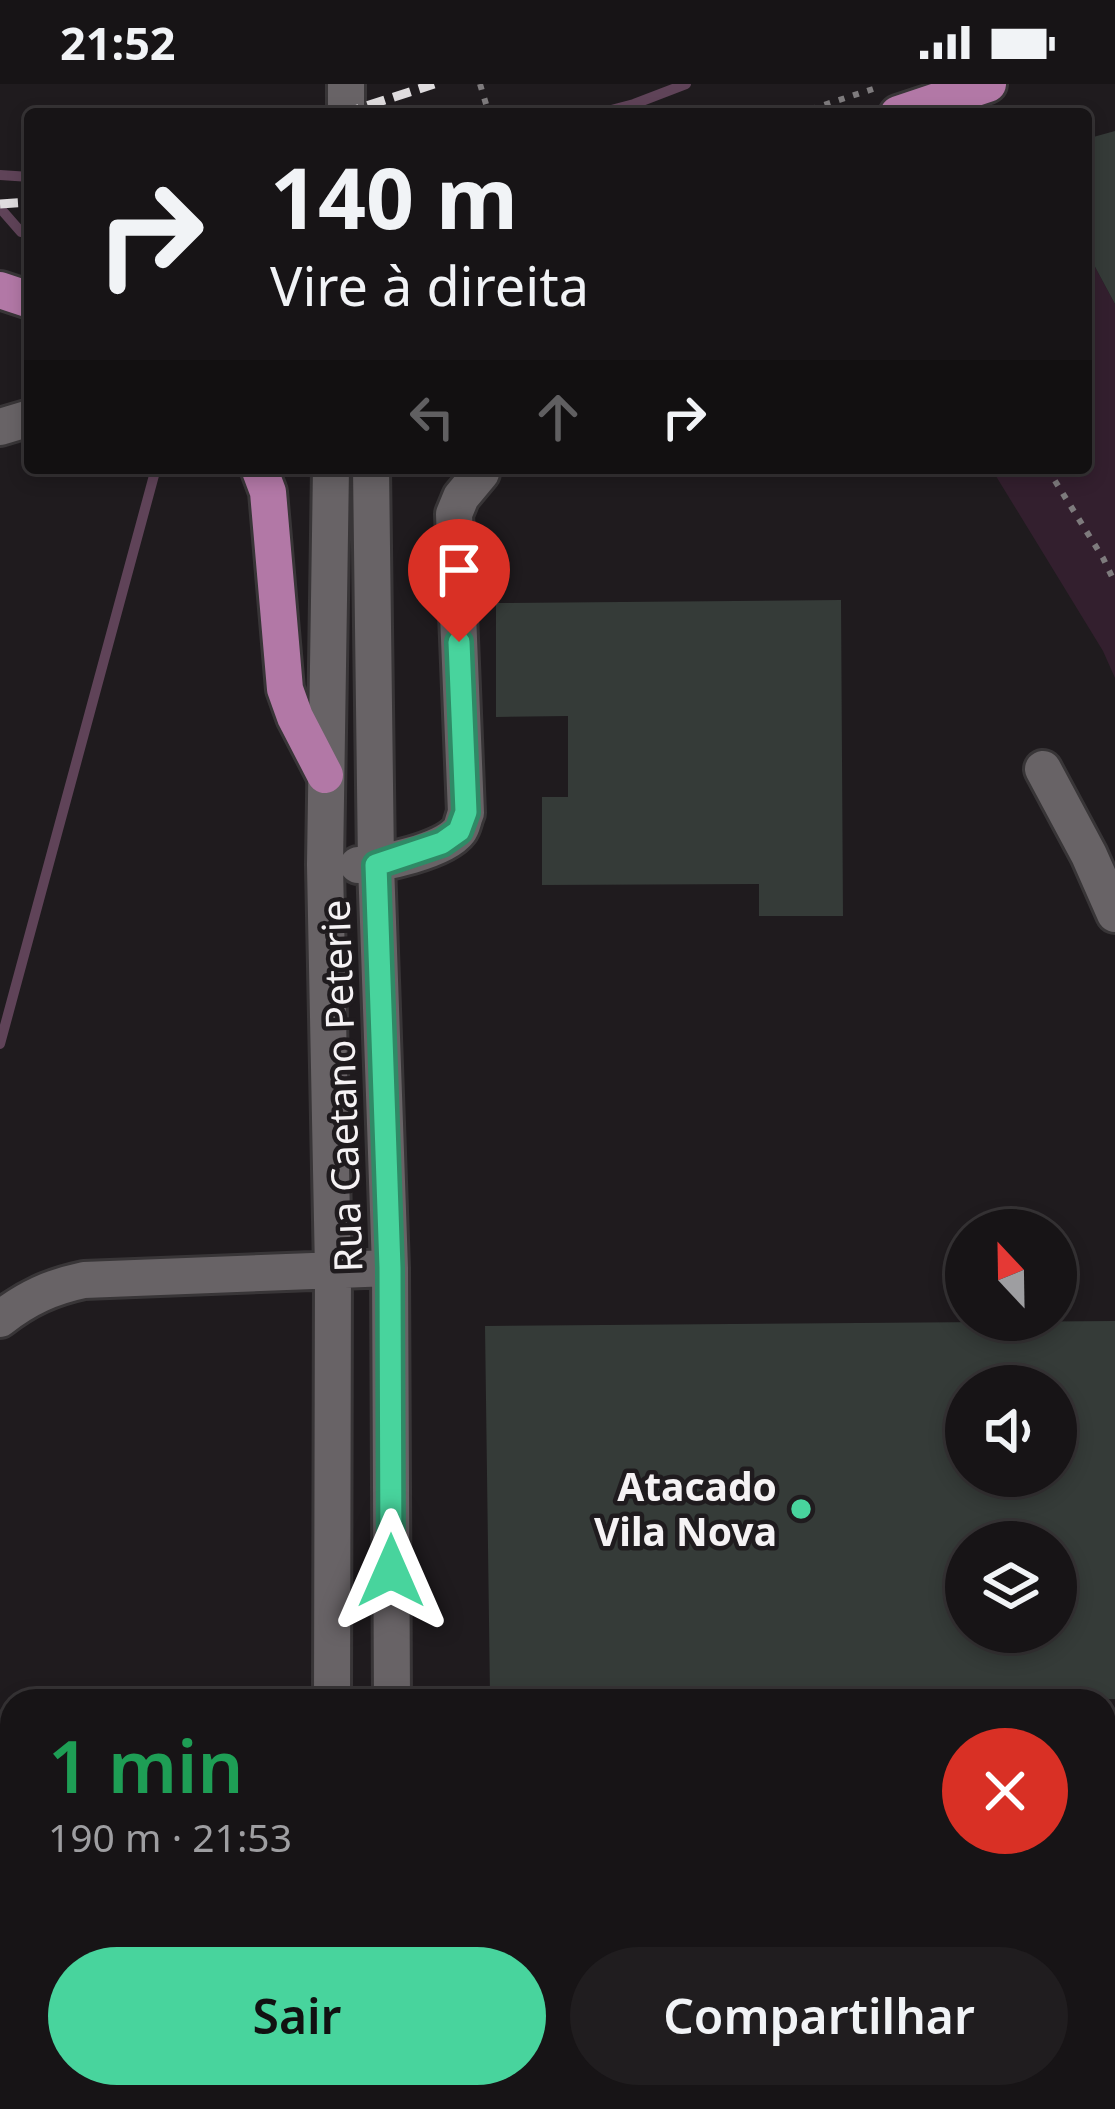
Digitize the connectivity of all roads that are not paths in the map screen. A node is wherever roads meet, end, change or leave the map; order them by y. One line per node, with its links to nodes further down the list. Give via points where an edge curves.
1 (988, 84): 2 (main road)
2 (916, 108)
3 (261, 474): 8 (main road, via 285,689)
4 (331, 474): 8 (street, Rua Caetano Peterie)
5 (370, 474): 10 (street, Rua Caetano Peterie)
6 (480, 474): 10 (street, via 454,514 466,812 459,831 442,843)
7 (1043, 769): 11 (street)
8 (325, 775): 9 (street, Rua Caetano Peterie)
9 (325, 865): 10 (street); 13 (street, Rua Caetano Peterie)
10 (376, 865): 12 (street, Rua Caetano Peterie)
11 (1115, 914)
12 (390, 1268): 13 (street); 16 (street, Rua Caetano Peterie)
13 (333, 1270): 14 (street, via 84,1280 54,1286); 15 (street, Rua Caetano Peterie)
14 (0, 1319)
15 (332, 1689)
16 (392, 1689)

